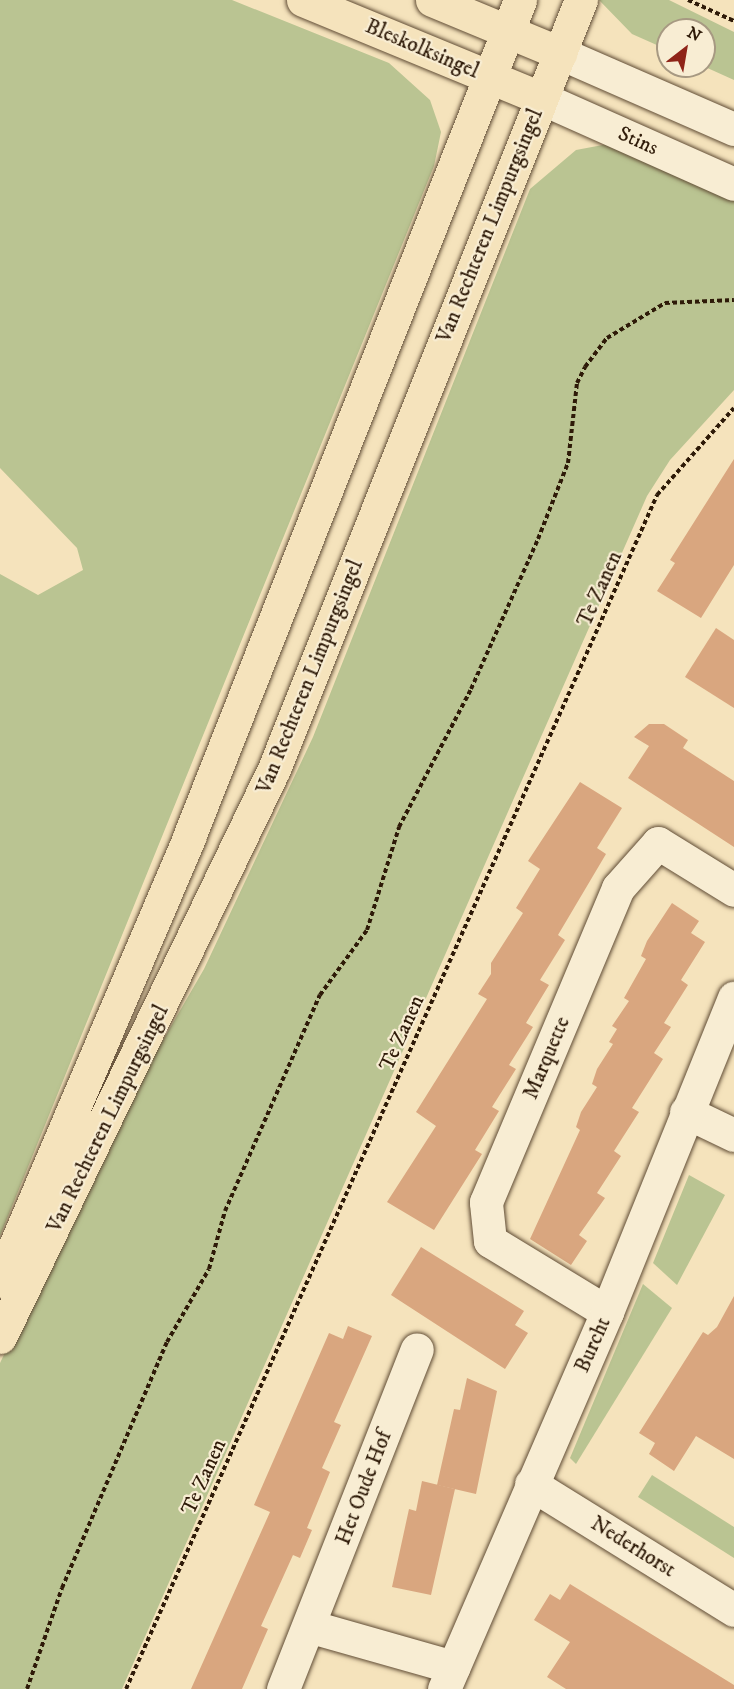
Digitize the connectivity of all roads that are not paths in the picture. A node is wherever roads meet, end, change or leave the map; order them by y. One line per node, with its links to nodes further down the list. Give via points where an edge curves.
1 (303, 0): 7 (main road, Bleskolksingel)
2 (432, 0): 5 (main road)
3 (520, 0): 5 (main road, Van Rechteren Limpurgsingel)
4 (581, 0): 6 (main road, Van Rechteren Limpurgsingel)
5 (508, 30): 6 (main road); 7 (main road, Van Rechteren Limpurgsingel)
6 (560, 53): 8 (main road, Van Rechteren Limpurgsingel); 9 (street)
7 (492, 77): 8 (main road, Bleskolksingel); 15 (main road, Van Rechteren Limpurgsingel, via 189,837)
8 (541, 98): 10 (street, Stins); 17 (main road, Van Rechteren Limpurgsingel, via 274,769)
9 (734, 129)
10 (734, 184)
11 (734, 890): 16 (street, Marquette, via 658,843 618,888 486,1202 490,1241)
12 (734, 998): 13 (street, Burcht)
13 (686, 1112): 14 (street); 16 (street, Burcht)
14 (734, 1135)
15 (0, 1281)
16 (607, 1312): 19 (street, Burcht)
17 (0, 1337)
18 (417, 1349): 21 (street, Het Oude Hof)
19 (531, 1484): 20 (street, Nederhorst); 22 (street, Burcht)
20 (734, 1610)
21 (312, 1627): 22 (street); 23 (street, Het Oude Hof)
22 (448, 1678)
23 (283, 1689)

